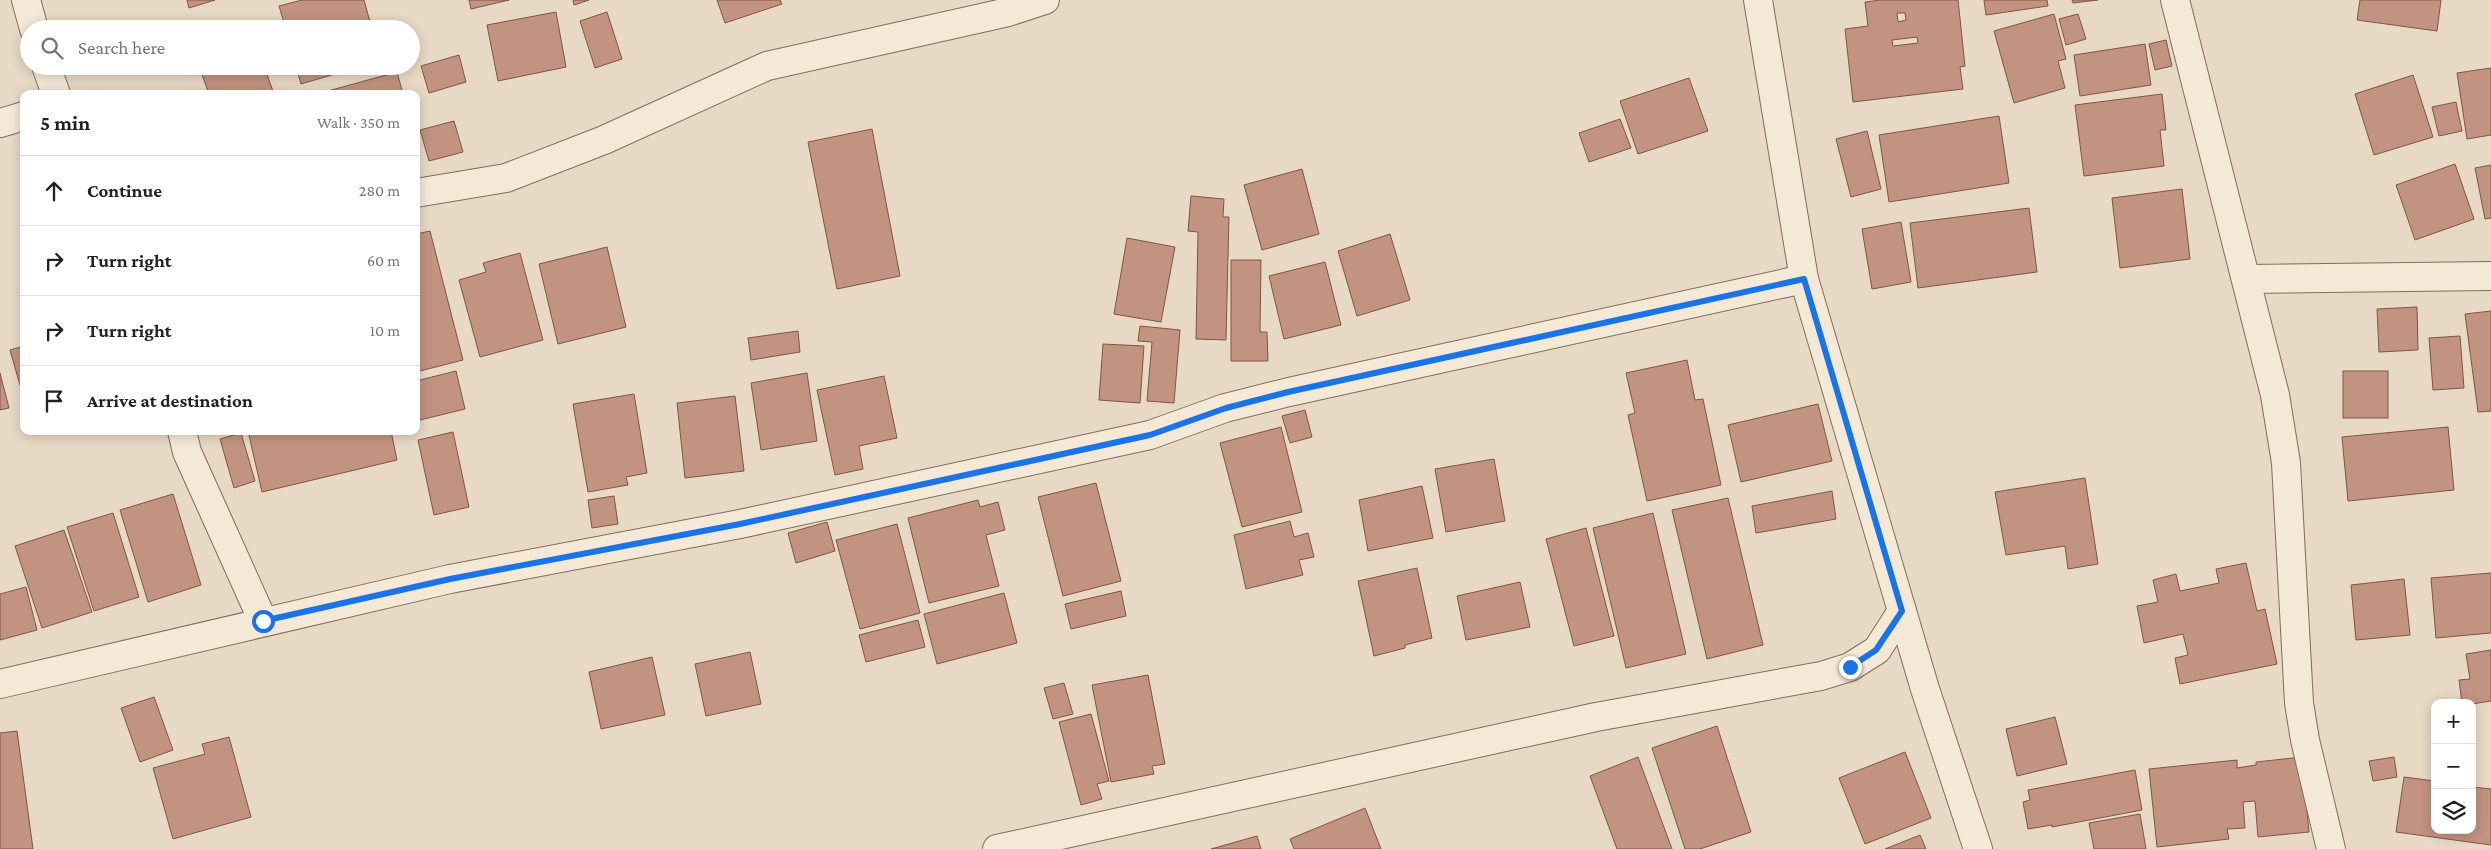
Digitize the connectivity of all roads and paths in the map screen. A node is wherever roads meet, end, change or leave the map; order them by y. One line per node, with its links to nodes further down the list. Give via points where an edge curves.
1 (26, 0): 5 (street)
2 (1045, 0): 10 (street, via 1008,12 767,66 604,140 506,178)
3 (1758, 0): 12 (street)
4 (2176, 0): 13 (street)
5 (32, 20)
6 (49, 75): 7 (street)
7 (55, 90)
8 (20, 117): 9 (street)
9 (0, 123)
10 (420, 192)
11 (2491, 276): 13 (street)
12 (1804, 279): 15 (street); 16 (street, via 1288,392 1226,408 1150,435 970,475 740,524 450,579)
13 (2248, 279): 20 (street, via 2276,395 2286,463 2299,703)
14 (183, 435): 16 (street, via 187,452)
15 (1902, 611): 18 (street, via 1876,650 1850,667 1820,676 1596,717); 19 (street)
16 (263, 621): 17 (street)
17 (0, 684)
18 (997, 849)
19 (1978, 849)
20 (2331, 849)

